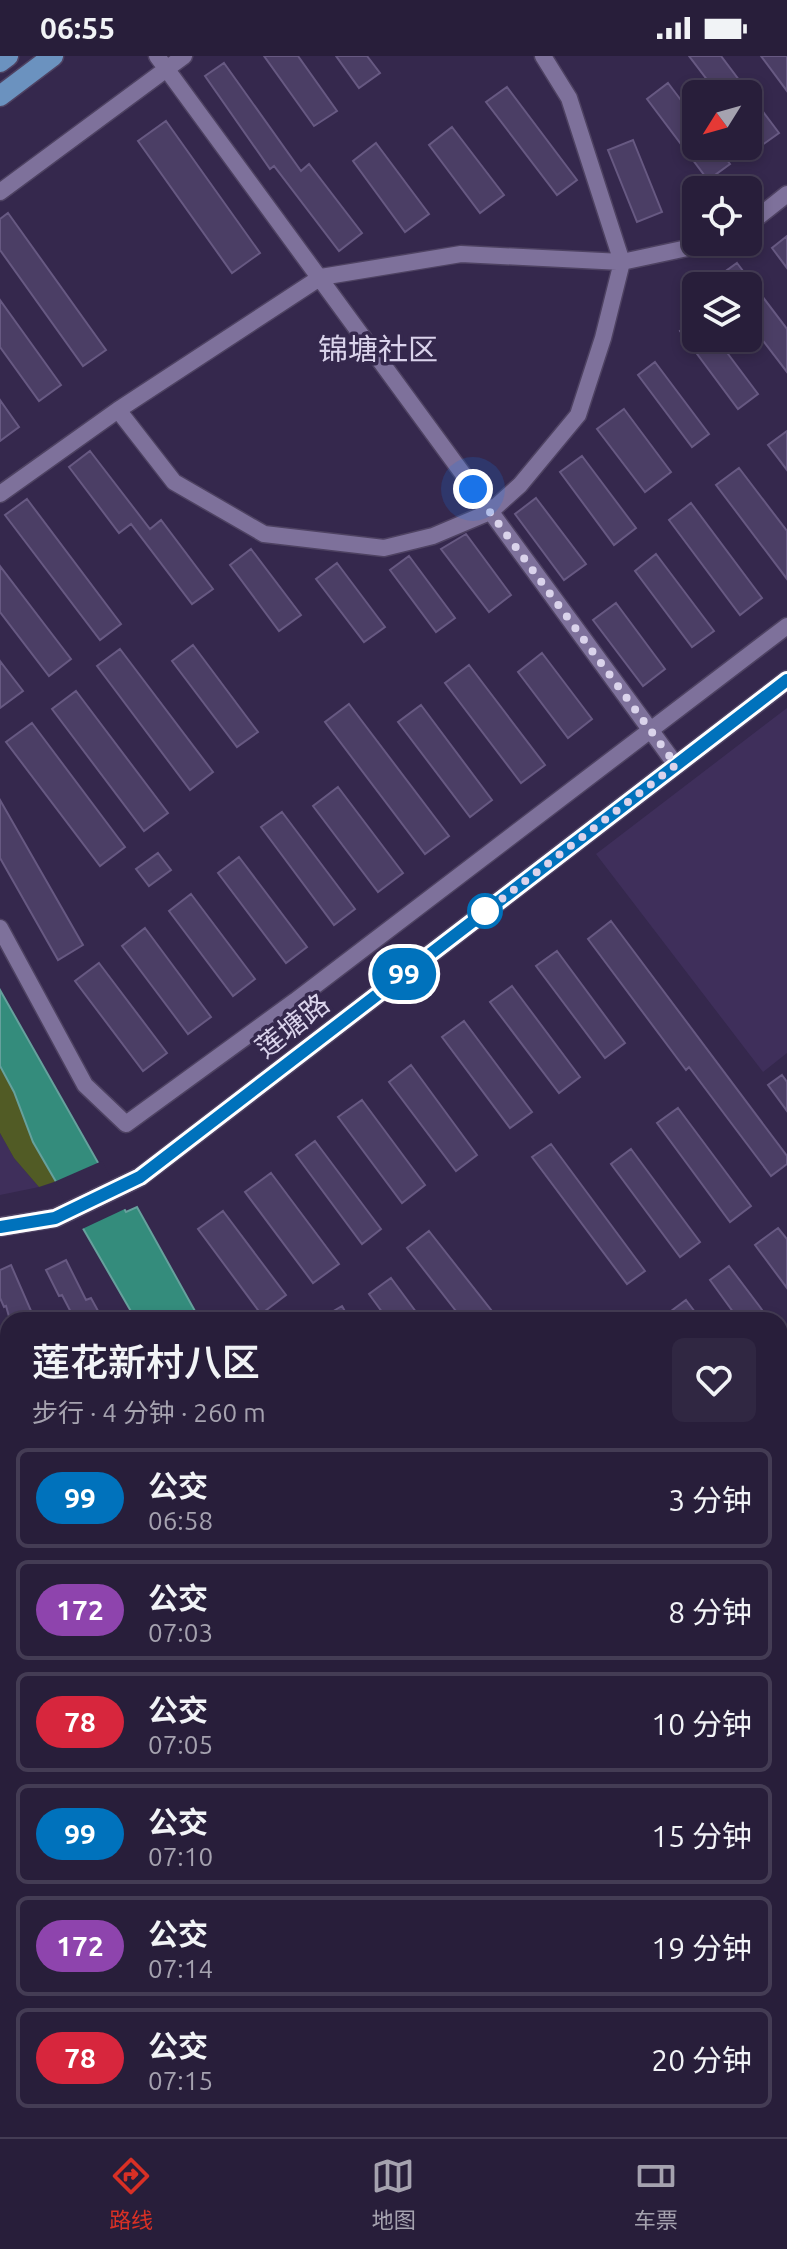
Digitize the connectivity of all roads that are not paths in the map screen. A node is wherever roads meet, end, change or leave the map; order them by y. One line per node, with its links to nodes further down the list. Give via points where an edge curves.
1 (8, 56): 5 (main road)
2 (53, 56): 7 (main road)
3 (184, 56): 6 (street)
4 (543, 56): 12 (street, via 569,98)
5 (0, 62)
6 (162, 63): 8 (street); 13 (street)
7 (0, 96)
8 (0, 192)
9 (787, 194): 10 (street)
10 (762, 214)
11 (682, 249): 12 (street)
12 (622, 262): 13 (street, via 461,254); 16 (street, via 578,415 520,485)
13 (321, 277): 14 (street); 16 (street)
14 (118, 410): 15 (street); 16 (street, via 174,482 264,534 384,548 433,536)
15 (0, 494)
16 (490, 512): 19 (street)
17 (787, 626): 19 (street)
18 (787, 680): 20 (street, 莲塘路)
19 (651, 730): 20 (street); 21 (street, via 126,1124 85,1085)
20 (676, 765): 22 (street, 莲塘路, via 140,1177 55,1218)
21 (0, 928)
22 (0, 1227)

